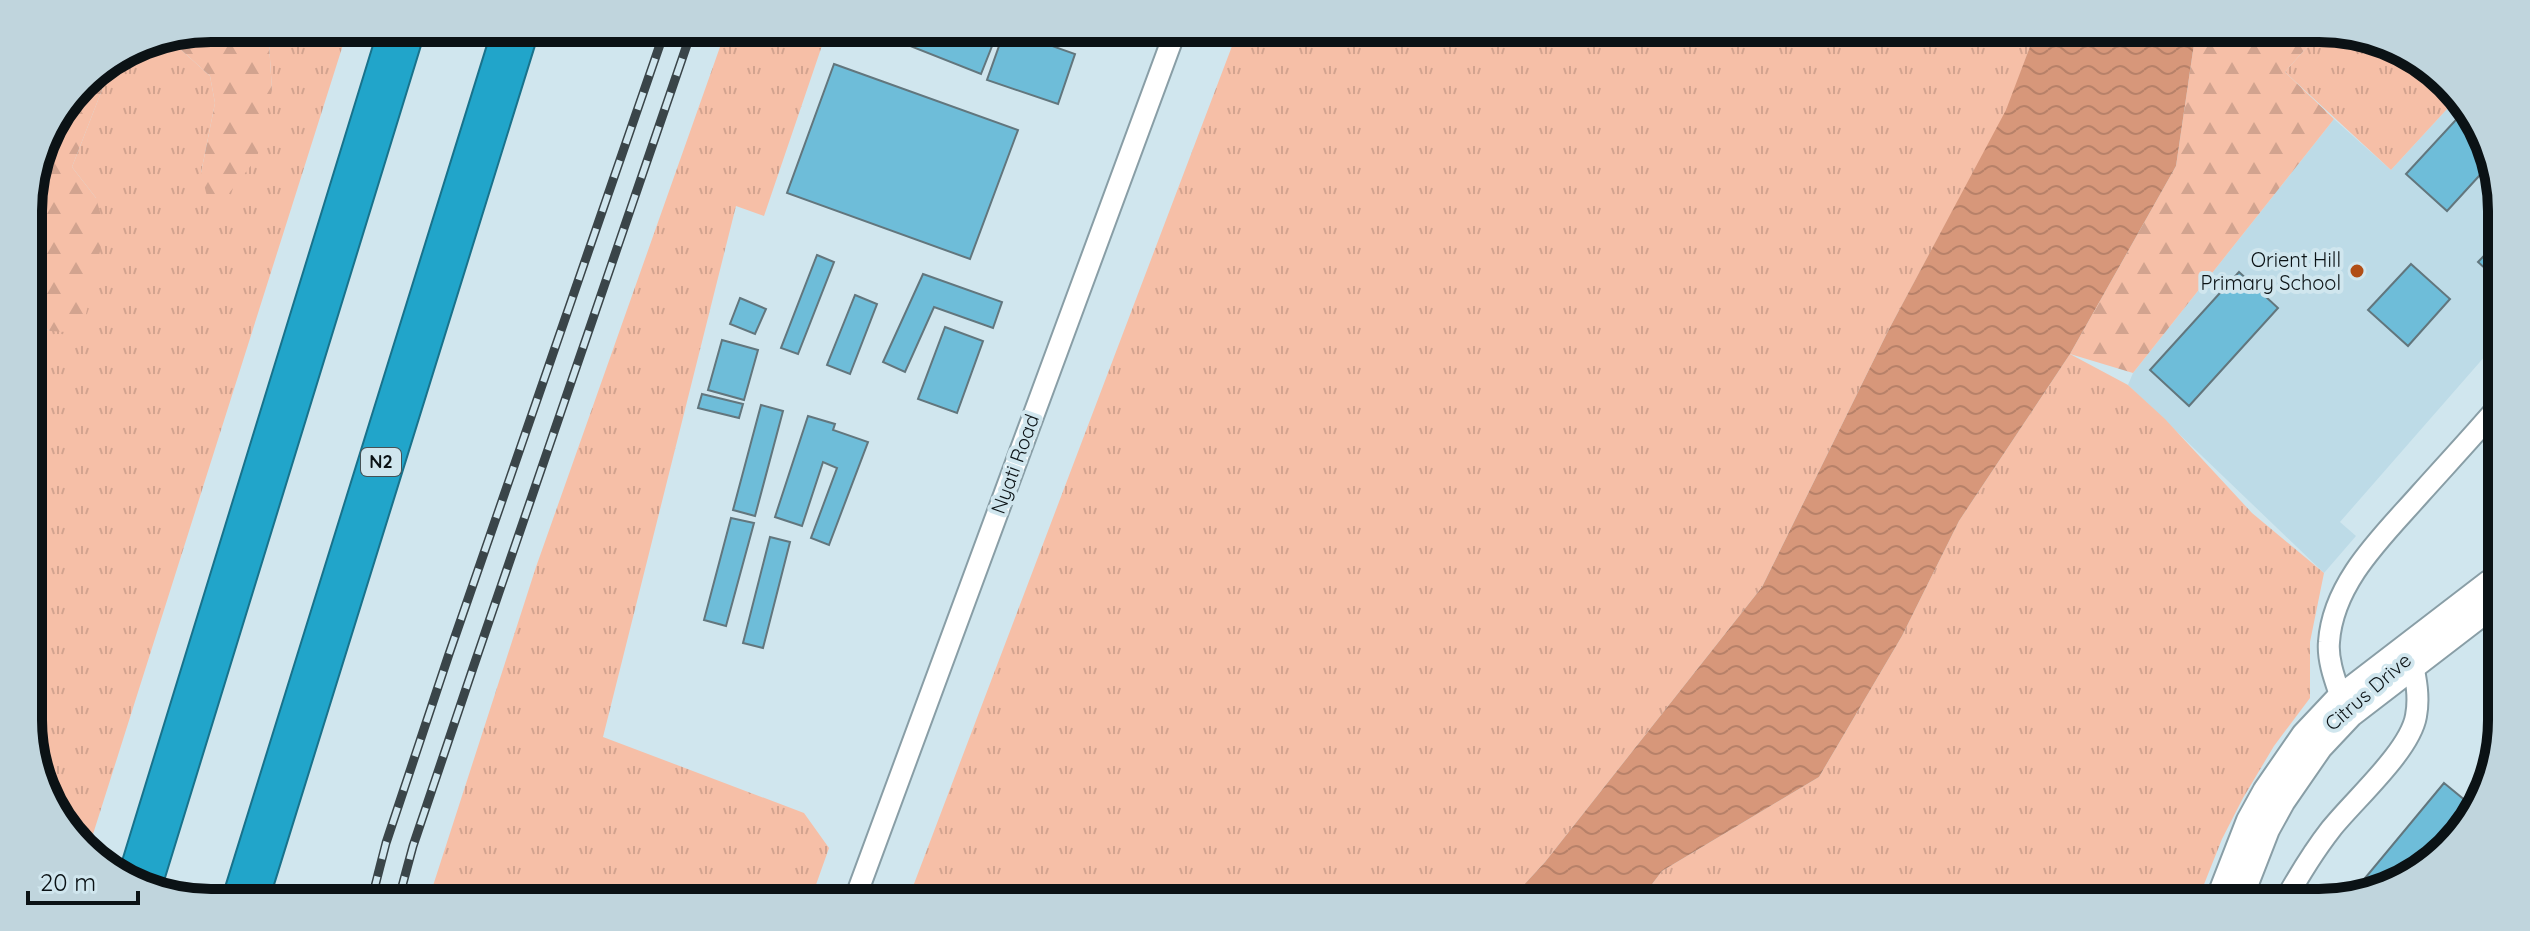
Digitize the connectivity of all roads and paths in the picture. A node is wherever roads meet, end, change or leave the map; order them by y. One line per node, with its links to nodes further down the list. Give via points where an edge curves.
1 (398, 42): 8 (highway)
2 (512, 42): 9 (highway, N2)
3 (1171, 42): 10 (lane, Nyati Road)
4 (2488, 418): 7 (lane, via 2345,586 2328,644)
5 (2488, 596): 6 (street, Citrus Drive)
6 (2411, 655): 7 (street, Citrus Drive); 12 (lane, via 2418,695 2412,731 2330,830)
7 (2344, 707): 11 (street, Citrus Drive, via 2312,741 2274,796)
8 (142, 874)
9 (249, 889)
10 (859, 889)
11 (2233, 889)
12 (2291, 889)

